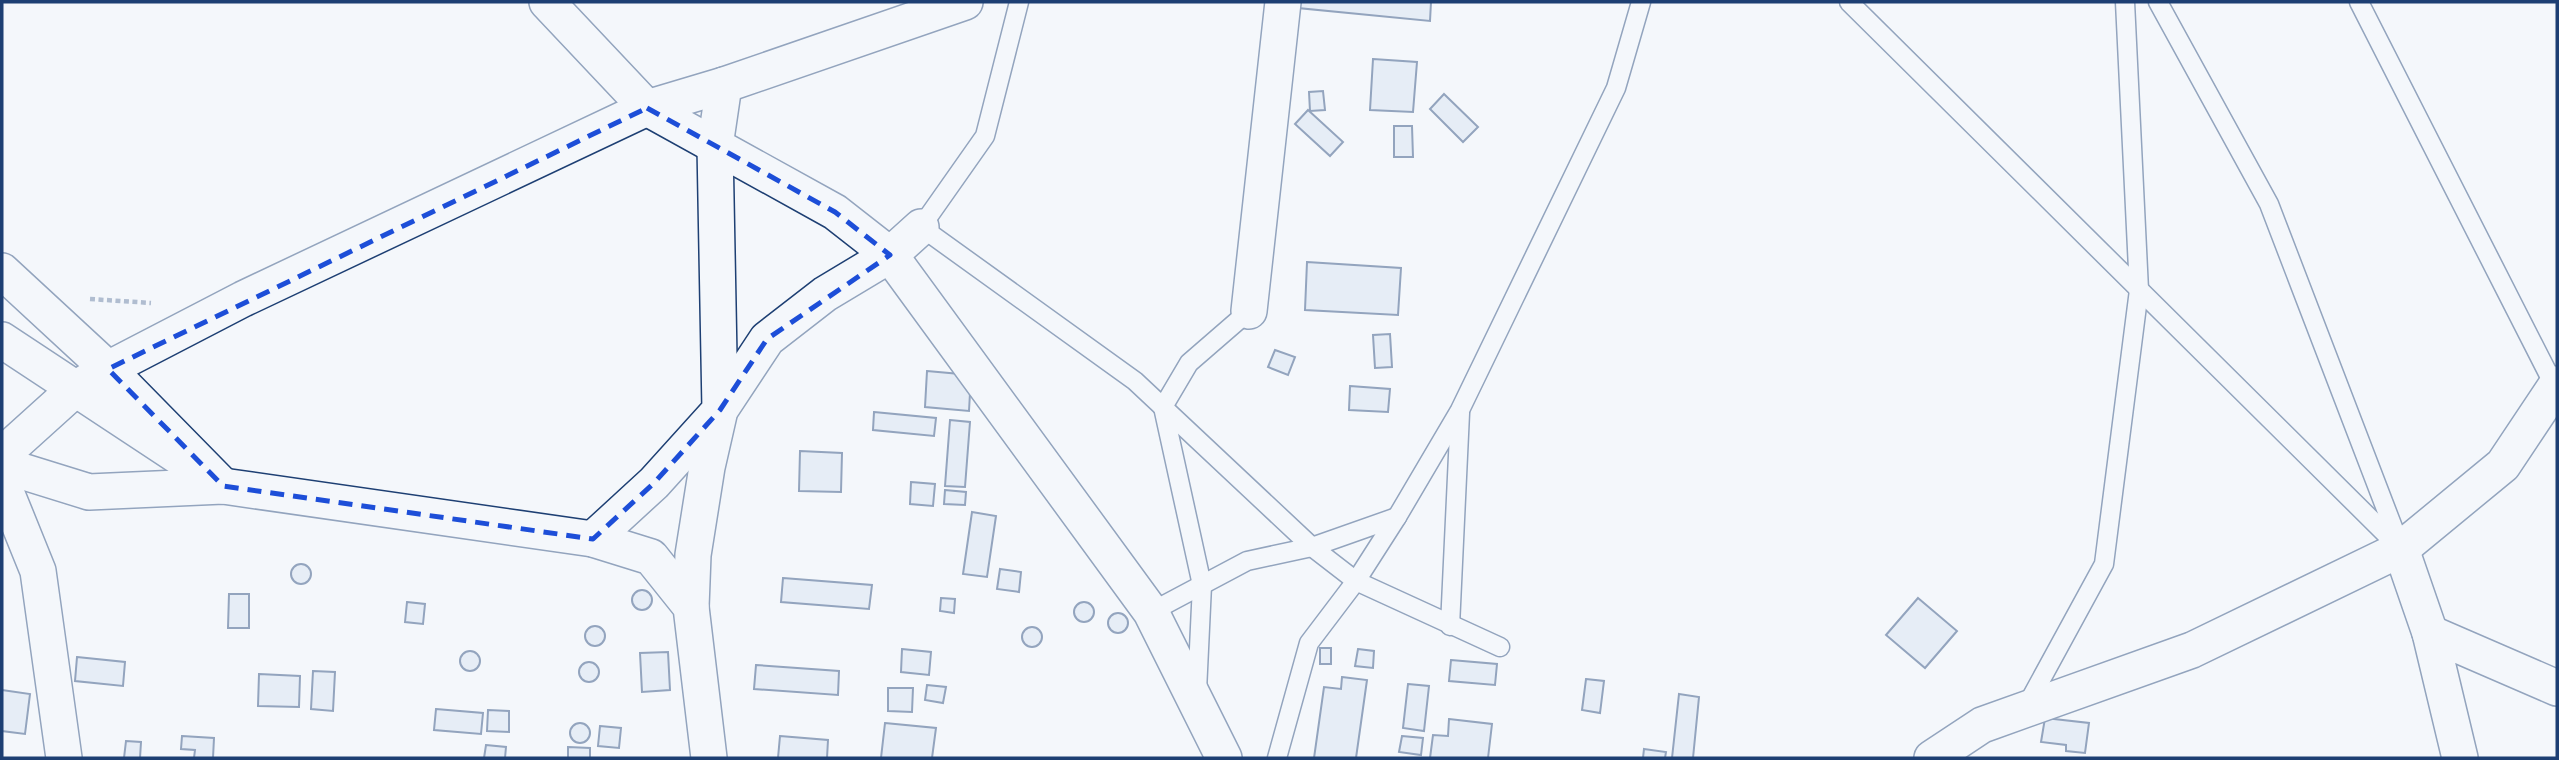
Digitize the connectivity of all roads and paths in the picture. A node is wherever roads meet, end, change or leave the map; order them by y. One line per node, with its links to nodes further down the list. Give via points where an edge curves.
1 (547, 2): 11 (street)
2 (965, 2): 10 (street)
3 (1019, 2): 13 (lane, via 985,136)
4 (1283, 2): 19 (street)
5 (1641, 2): 26 (lane, via 1616,88)
6 (1849, 2): 16 (lane)
7 (2125, 2): 16 (lane)
8 (2158, 2): 34 (lane, via 2269,204)
9 (2359, 2): 22 (lane)
10 (724, 85): 11 (street); 12 (street)
11 (647, 108): 12 (street); 21 (street, via 243,299)
12 (715, 146): 14 (street, via 835,212); 25 (street)
13 (921, 227): 14 (street); 24 (lane, via 1135,381)
14 (890, 255): 25 (street, via 825,294 767,339); 38 (street)
15 (2, 271): 17 (street)
16 (2139, 290): 34 (lane); 44 (lane, via 2104,564)
17 (29, 296): 18 (path); 21 (street)
18 (152, 303)
19 (1249, 312): 24 (lane, via 1189,363)
20 (2, 340): 23 (street)
21 (108, 369): 23 (street); 30 (street)
22 (2557, 387): 34 (street, via 2503,465)
23 (74, 390): 27 (street); 30 (street)
24 (1163, 407): 33 (lane); 36 (lane)
25 (720, 410): 32 (street, via 654,483); 37 (street, via 693,555)
26 (1460, 410): 31 (lane); 39 (lane)
27 (2, 455)
28 (2, 465): 30 (street, via 89,492)
29 (2, 482): 45 (street, via 38,570)
30 (223, 486): 32 (street)
31 (1397, 517): 33 (lane); 35 (lane)
32 (593, 539): 37 (street, via 651,557)
33 (1312, 547): 35 (lane); 36 (lane, via 1247,561)
34 (2401, 549): 40 (street); 44 (street, via 2192,650)
35 (1356, 581): 39 (lane); 48 (lane, via 1309,643)
36 (1202, 585): 38 (lane); 43 (lane)
37 (691, 607): 46 (street)
38 (1152, 612): 43 (street)
39 (1450, 626): 41 (lane)
40 (2430, 633): 42 (street); 50 (street)
41 (1500, 647)
42 (2557, 688)
43 (1197, 702): 47 (street)
44 (2025, 709): 49 (street, via 1982,724)
45 (64, 758)
46 (709, 758)
47 (1224, 758)
48 (1277, 758)
49 (1932, 758)
50 (2460, 758)

